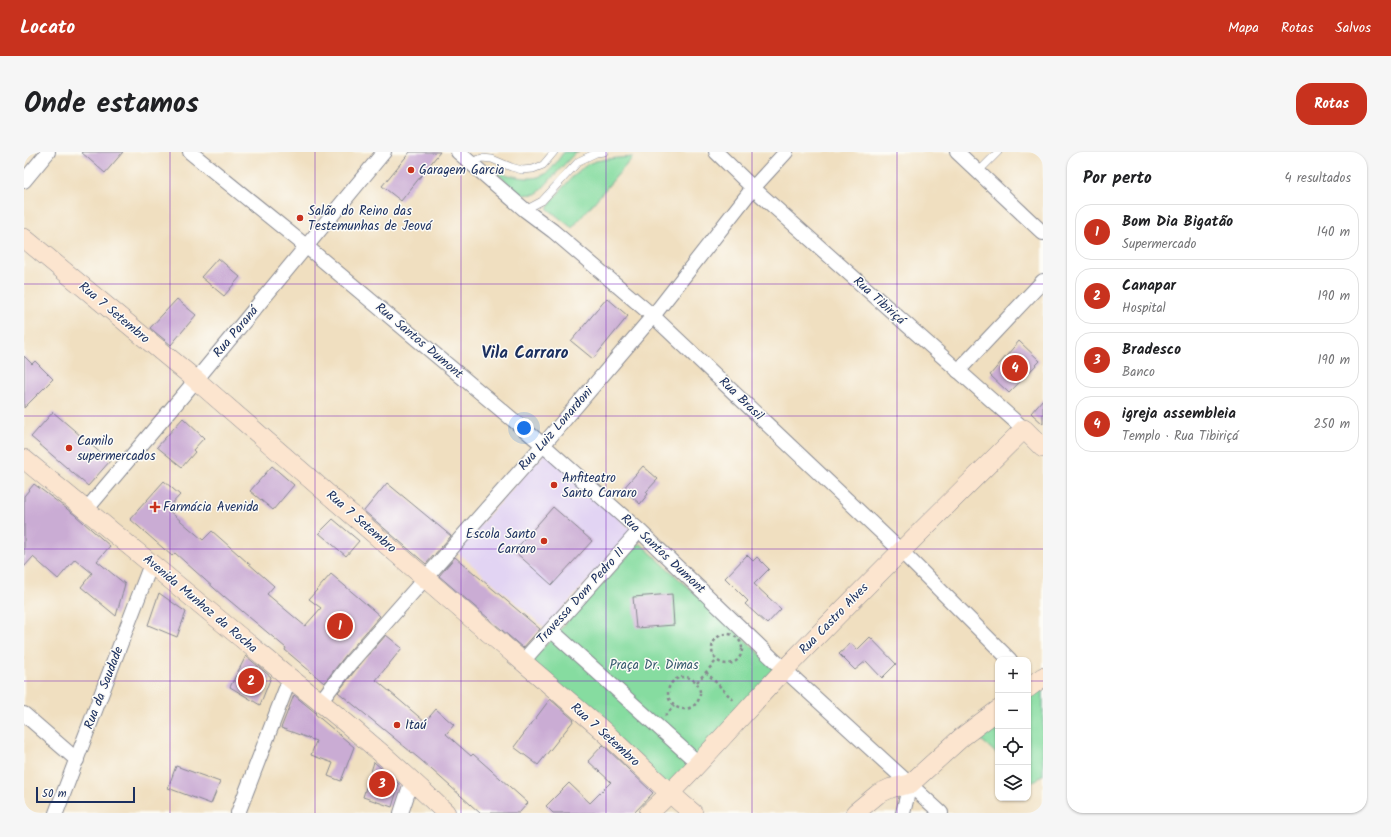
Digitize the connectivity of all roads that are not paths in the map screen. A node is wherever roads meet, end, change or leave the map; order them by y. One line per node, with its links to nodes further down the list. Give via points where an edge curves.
1 (48, 152): 13 (street)
2 (190, 152): 18 (street, Rua Santos Dumont)
3 (384, 152): 18 (street, Rua Paraná)
4 (458, 152): 11 (street, Rua Brasil)
5 (554, 152): 11 (lane, via 543,165 533,169 522,170 492,159 482,158)
6 (604, 152): 15 (lane, via 579,161 542,200)
7 (716, 152): 14 (street, Rua Tibiriçá)
8 (786, 152): 14 (street, Rua Luiz Lonardoni)
9 (956, 152): 12 (street)
10 (998, 152): 12 (lane)
11 (470, 162): 15 (street, Rua Brasil)
12 (978, 172): 16 (street)
13 (24, 181)
14 (753, 188): 20 (street, Rua Luiz Lonardoni); 21 (street, Rua Tibiriçá)
15 (525, 210): 20 (street, Rua Brasil)
16 (1043, 234)
17 (24, 238): 22 (main road, Rua 7 Setembro)
18 (307, 247): 22 (street, Rua Paraná); 24 (street, Rua Santos Dumont)
19 (1043, 280): 21 (street)
20 (653, 316): 24 (street, Rua Luiz Lonardoni); 29 (street, Rua Brasil)
21 (958, 371): 23 (street, Rua Tibiriçá)
22 (196, 380): 27 (street, Rua Paraná); 31 (main road, Rua 7 Setembro)
23 (1024, 429): 25 (main road, Rua Tibiriçá); 29 (main road, Rua Castro Alves)
24 (543, 445): 28 (street, Rua Santos Dumont); 31 (street, Rua Luiz Lonardoni)
25 (1043, 448)
26 (24, 459): 27 (main road, Avenida Munhoz da Rocha)
27 (86, 510): 30 (main road, Avenida Munhoz da Rocha)
28 (639, 531): 32 (street, Travessa Dom Pedro II); 35 (street, Rua Santos Dumont)
29 (901, 551): 33 (street, Rua Brasil); 35 (main road, Rua Castro Alves)
30 (151, 564): 36 (main road, Avenida Munhoz da Rocha); 40 (street, Rua da Saudade)
31 (426, 577): 34 (main road, Rua 7 Setembro); 37 (street, Rua Luiz Lonardoni, via 351,662)
32 (551, 630): 34 (street, Travessa Dom Pedro II); 41 (street)
33 (1007, 657)
34 (523, 661): 44 (main road, Rua 7 Setembro, via 599,727)
35 (785, 669): 41 (main road, Rua Castro Alves); 43 (street, Rua Santos Dumont)
36 (290, 678): 37 (main road, Avenida Munhoz da Rocha); 46 (street)
37 (320, 702): 42 (main road, Avenida Munhoz da Rocha)
38 (995, 712): 43 (main road, via 962,737)
39 (24, 714): 40 (street)
40 (77, 760): 45 (street, Rua da Saudade)
41 (698, 764): 44 (main road, Rua Castro Alves)
42 (412, 780): 47 (street); 48 (main road, Avenida Munhoz da Rocha)
43 (910, 784): 51 (main road, via 878,794); 52 (street); 53 (street, Rua Santos Dumont)
44 (670, 794): 49 (main road, Rua Castro Alves); 50 (main road, Rua 7 Setembro)
45 (56, 813)
46 (238, 813)
47 (400, 813)
48 (446, 813)
49 (649, 813)
50 (693, 813)
51 (855, 813)
52 (903, 813)
53 (942, 813)

